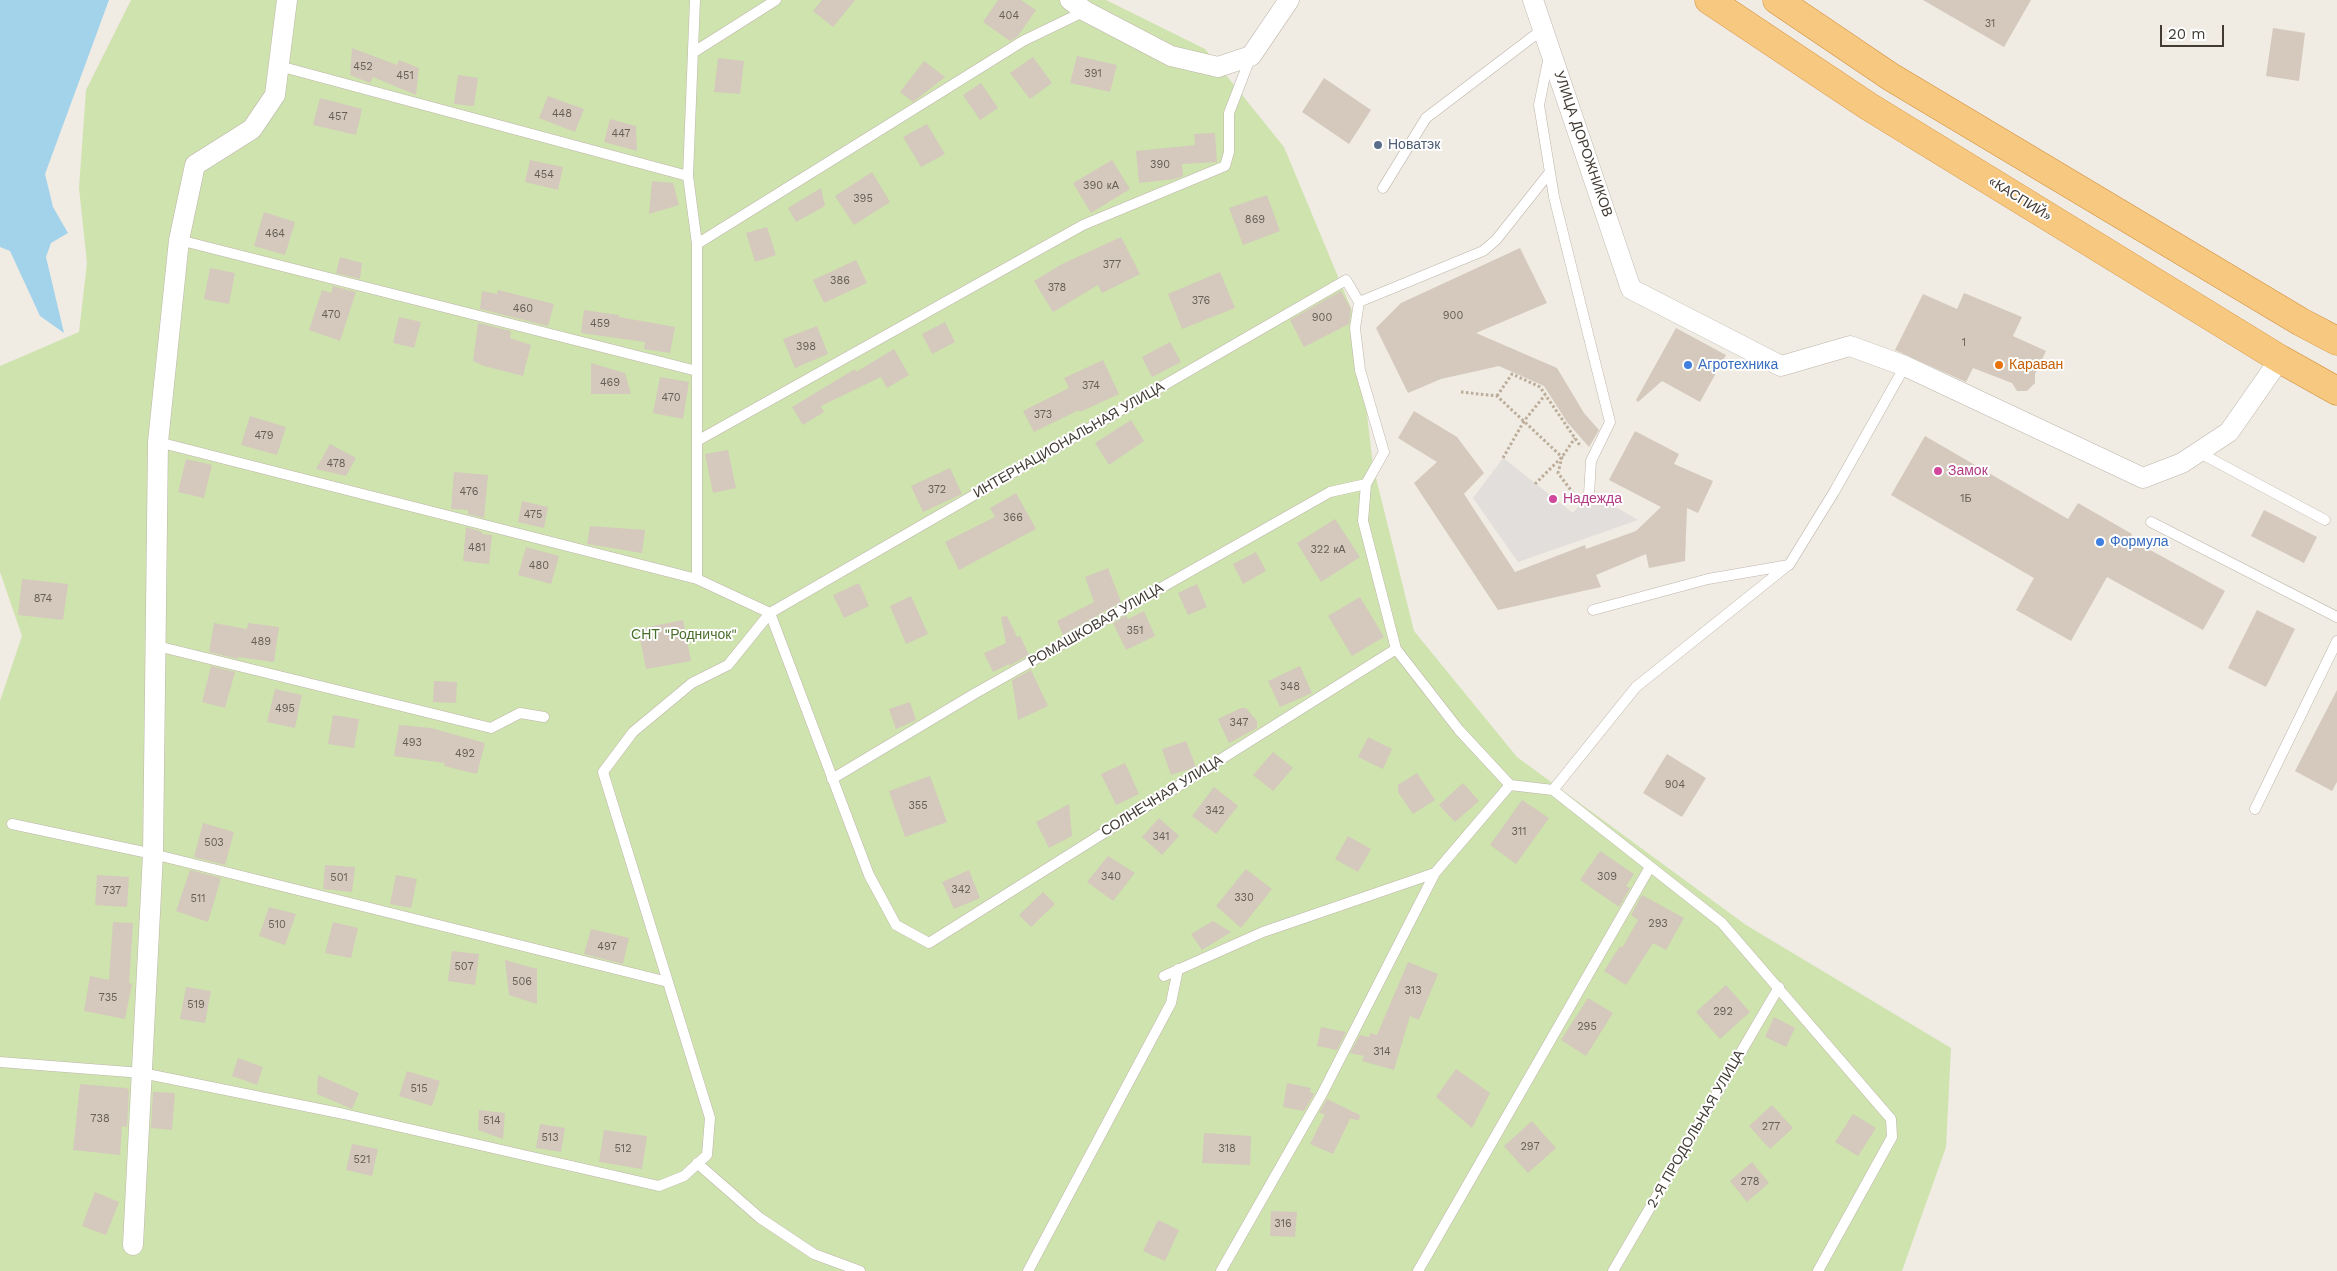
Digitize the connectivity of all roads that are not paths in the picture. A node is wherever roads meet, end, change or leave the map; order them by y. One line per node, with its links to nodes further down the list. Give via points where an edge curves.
1 (286, 0): 13 (street)
2 (695, 0): 11 (lane)
3 (776, 0): 11 (lane)
4 (1289, 0): 12 (street)
5 (1534, 0): 9 (street, УЛИЦА ДОРОЖНИКОВ)
6 (1709, 0): 21 (highway, «КАСПИЙ», via 1868,106)
7 (1777, 0): 20 (highway, via 1891,77)
8 (1078, 6): 12 (street, via 1171,56 1218,67); 18 (lane)
9 (1543, 30): 10 (street, УЛИЦА ДОРОЖНИКОВ); 16 (lane, via 1426,118)
10 (1550, 50): 14 (lane, via 1539,105); 22 (street, УЛИЦА ДОРОЖНИКОВ, via 1631,289 1782,366 1850,346)
11 (694, 52): 15 (lane)
12 (1251, 56): 25 (lane, via 1229,114 1229,152 1225,166 1084,226)
13 (279, 66): 15 (lane); 17 (street, via 275,95 252,129 195,165)
14 (1550, 172): 19 (lane, via 1496,240 1483,251); 29 (lane, via 1610,422 1591,461)
15 (688, 176): 18 (lane)
16 (1383, 188)
17 (179, 240): 23 (lane); 26 (street)
18 (697, 244): 23 (lane)
19 (1359, 302): 28 (lane, via 1355,328 1360,370 1384,452); 35 (lane, ИНТЕРНАЦИОНАЛЬНАЯ УЛИЦА, via 1346,280)
20 (2337, 341)
21 (2280, 359): 24 (highway, «КАСПИЙ»); 27 (street, via 2228,432)
22 (1904, 366): 27 (street, via 2143,478 2182,463); 32 (lane, via 1834,492)
23 (697, 370): 25 (lane)
24 (2337, 391)
25 (697, 441): 33 (lane)
26 (158, 442): 33 (lane); 38 (street)
27 (2198, 452): 30 (lane)
28 (1366, 484): 39 (lane, via 1363,521); 41 (lane, РОМАШКОВАЯ УЛИЦА, via 1330,492)
29 (1589, 494)
30 (2325, 520)
31 (2151, 522): 36 (lane)
32 (1788, 565): 34 (lane, via 1708,579); 43 (lane, via 1636,687)
33 (697, 579): 35 (lane)
34 (1593, 610)
35 (770, 613): 41 (lane); 51 (lane, via 728,665 692,683 633,732 603,772)
36 (2337, 617)
37 (2337, 641): 44 (lane)
38 (157, 646): 40 (lane, via 491,728 520,713); 46 (street)
39 (1396, 649): 41 (lane, СОЛНЕЧНАЯ УЛИЦА, via 929,944 896,925 869,875); 42 (lane, via 1459,730)
40 (544, 717)
41 (832, 779)
42 (1510, 784): 43 (lane); 48 (lane)
43 (1553, 790): 47 (lane)
44 (2255, 809)
45 (12, 824): 46 (lane)
46 (153, 854): 51 (lane); 54 (street)
47 (1650, 867): 52 (lane, via 1722,923); 60 (lane)
48 (1435, 873): 49 (lane, via 1263,932); 59 (lane, via 1322,1094)
49 (1178, 970): 50 (lane); 58 (lane, via 1171,1003)
50 (1164, 976)
51 (668, 982): 55 (lane, via 710,1118 707,1155)
52 (1779, 987): 61 (lane, 2-Я ПРОДОЛЬНАЯ УЛИЦА); 62 (lane, via 1891,1119 1892,1137)
53 (0, 1062): 54 (lane)
54 (142, 1073): 55 (lane, via 344,1114 659,1186 684,1176); 56 (street)
55 (698, 1163): 57 (lane, via 760,1218 814,1254)
56 (134, 1245)
57 (860, 1271)
58 (1028, 1271)
59 (1221, 1271)
60 (1418, 1271)
61 (1613, 1271)
62 (1818, 1271)

